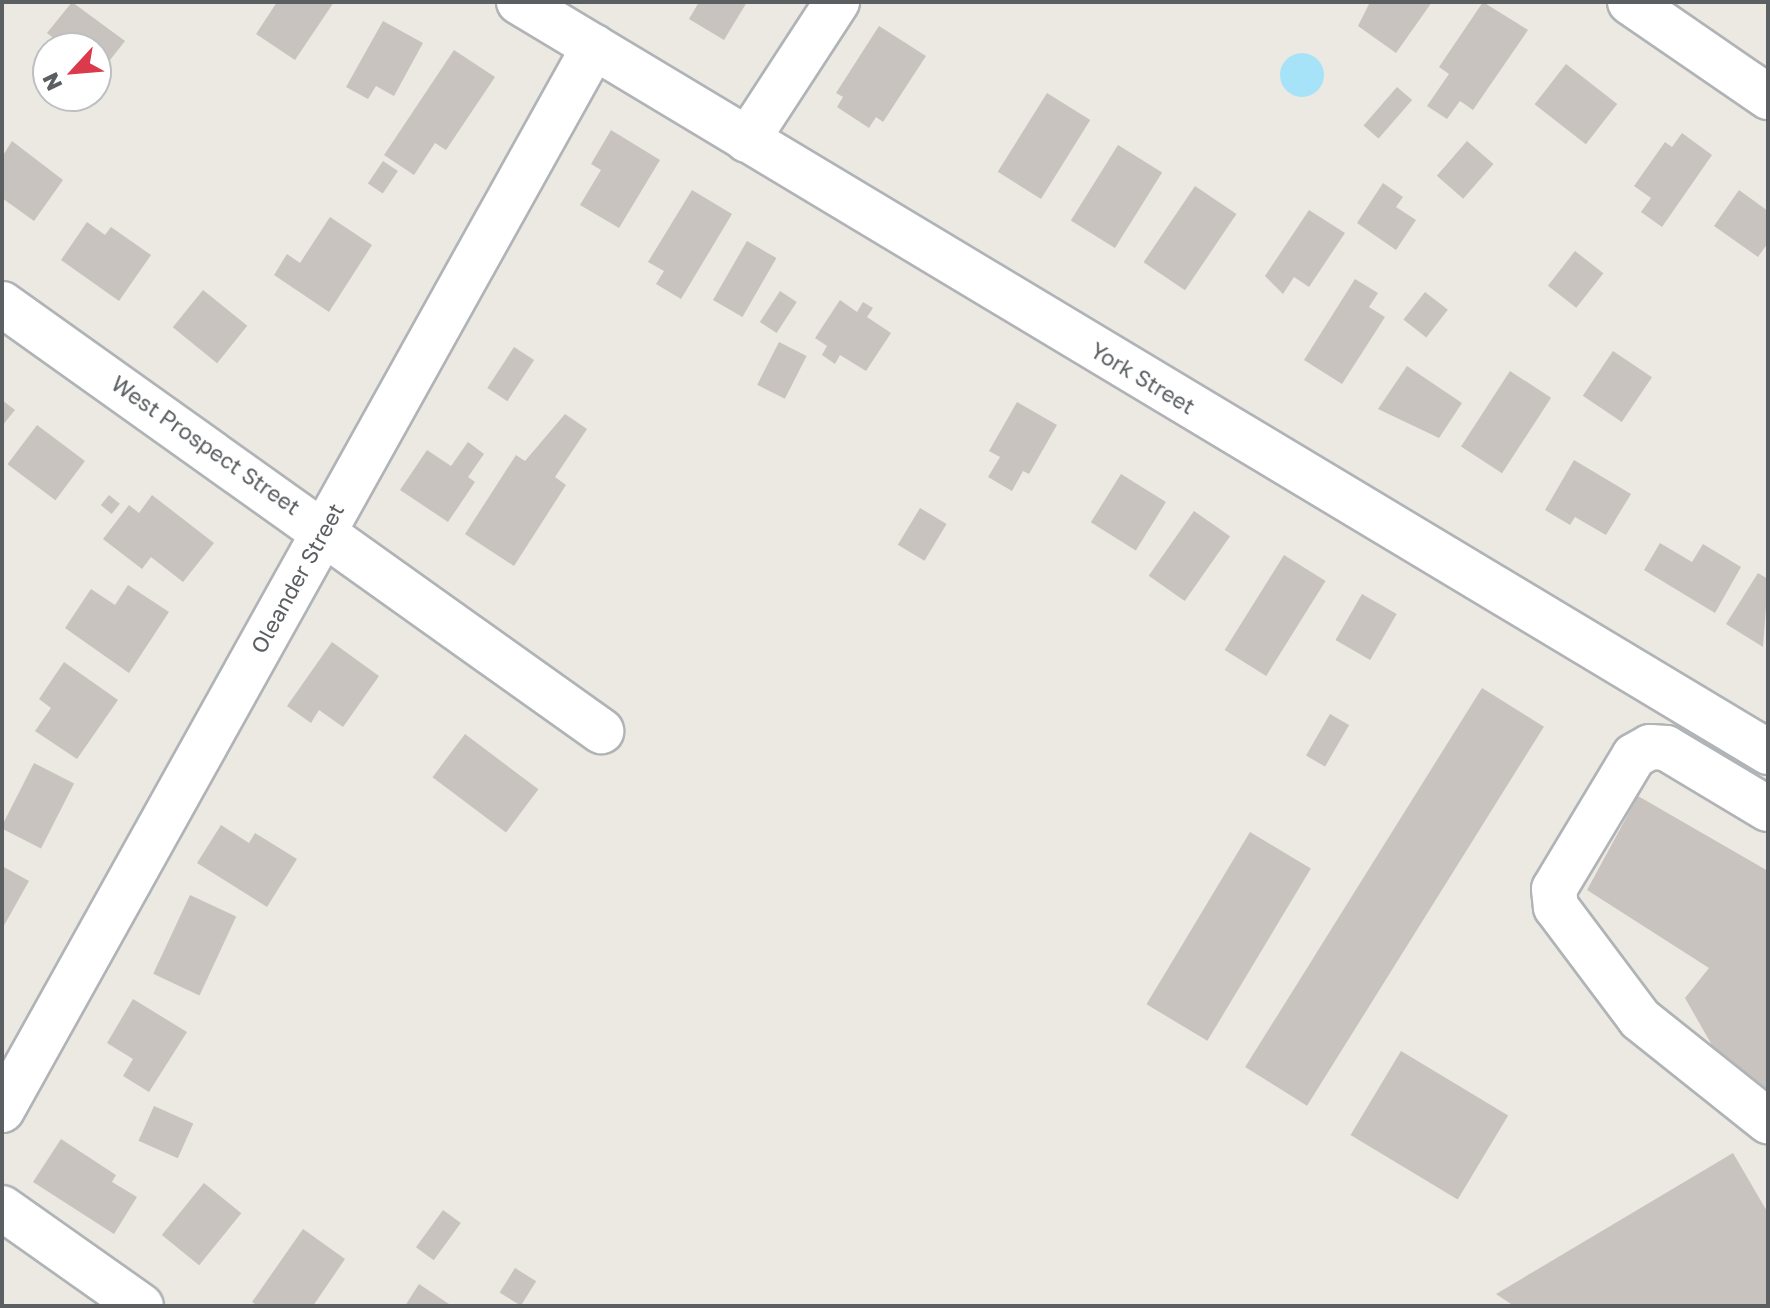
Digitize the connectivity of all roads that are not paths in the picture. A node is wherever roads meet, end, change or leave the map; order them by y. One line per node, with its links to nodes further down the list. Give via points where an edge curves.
1 (519, 2): 4 (street, York Street)
2 (837, 2): 6 (street)
3 (1630, 2): 5 (street)
4 (594, 47): 6 (street, York Street); 8 (street, Oleander Street)
5 (1764, 86)
6 (747, 140): 10 (street, York Street)
7 (2, 304): 8 (street, West Prospect Street)
8 (324, 529): 9 (street, West Prospect Street); 12 (street, Oleander Street)
9 (601, 731)
10 (1768, 752)
11 (1768, 809): 13 (street, via 1666,748 1650,747 1634,756 1554,889 1556,907 1640,1019)
12 (2, 1110)
13 (1768, 1121)
14 (2, 1208): 15 (street)
15 (141, 1306)

